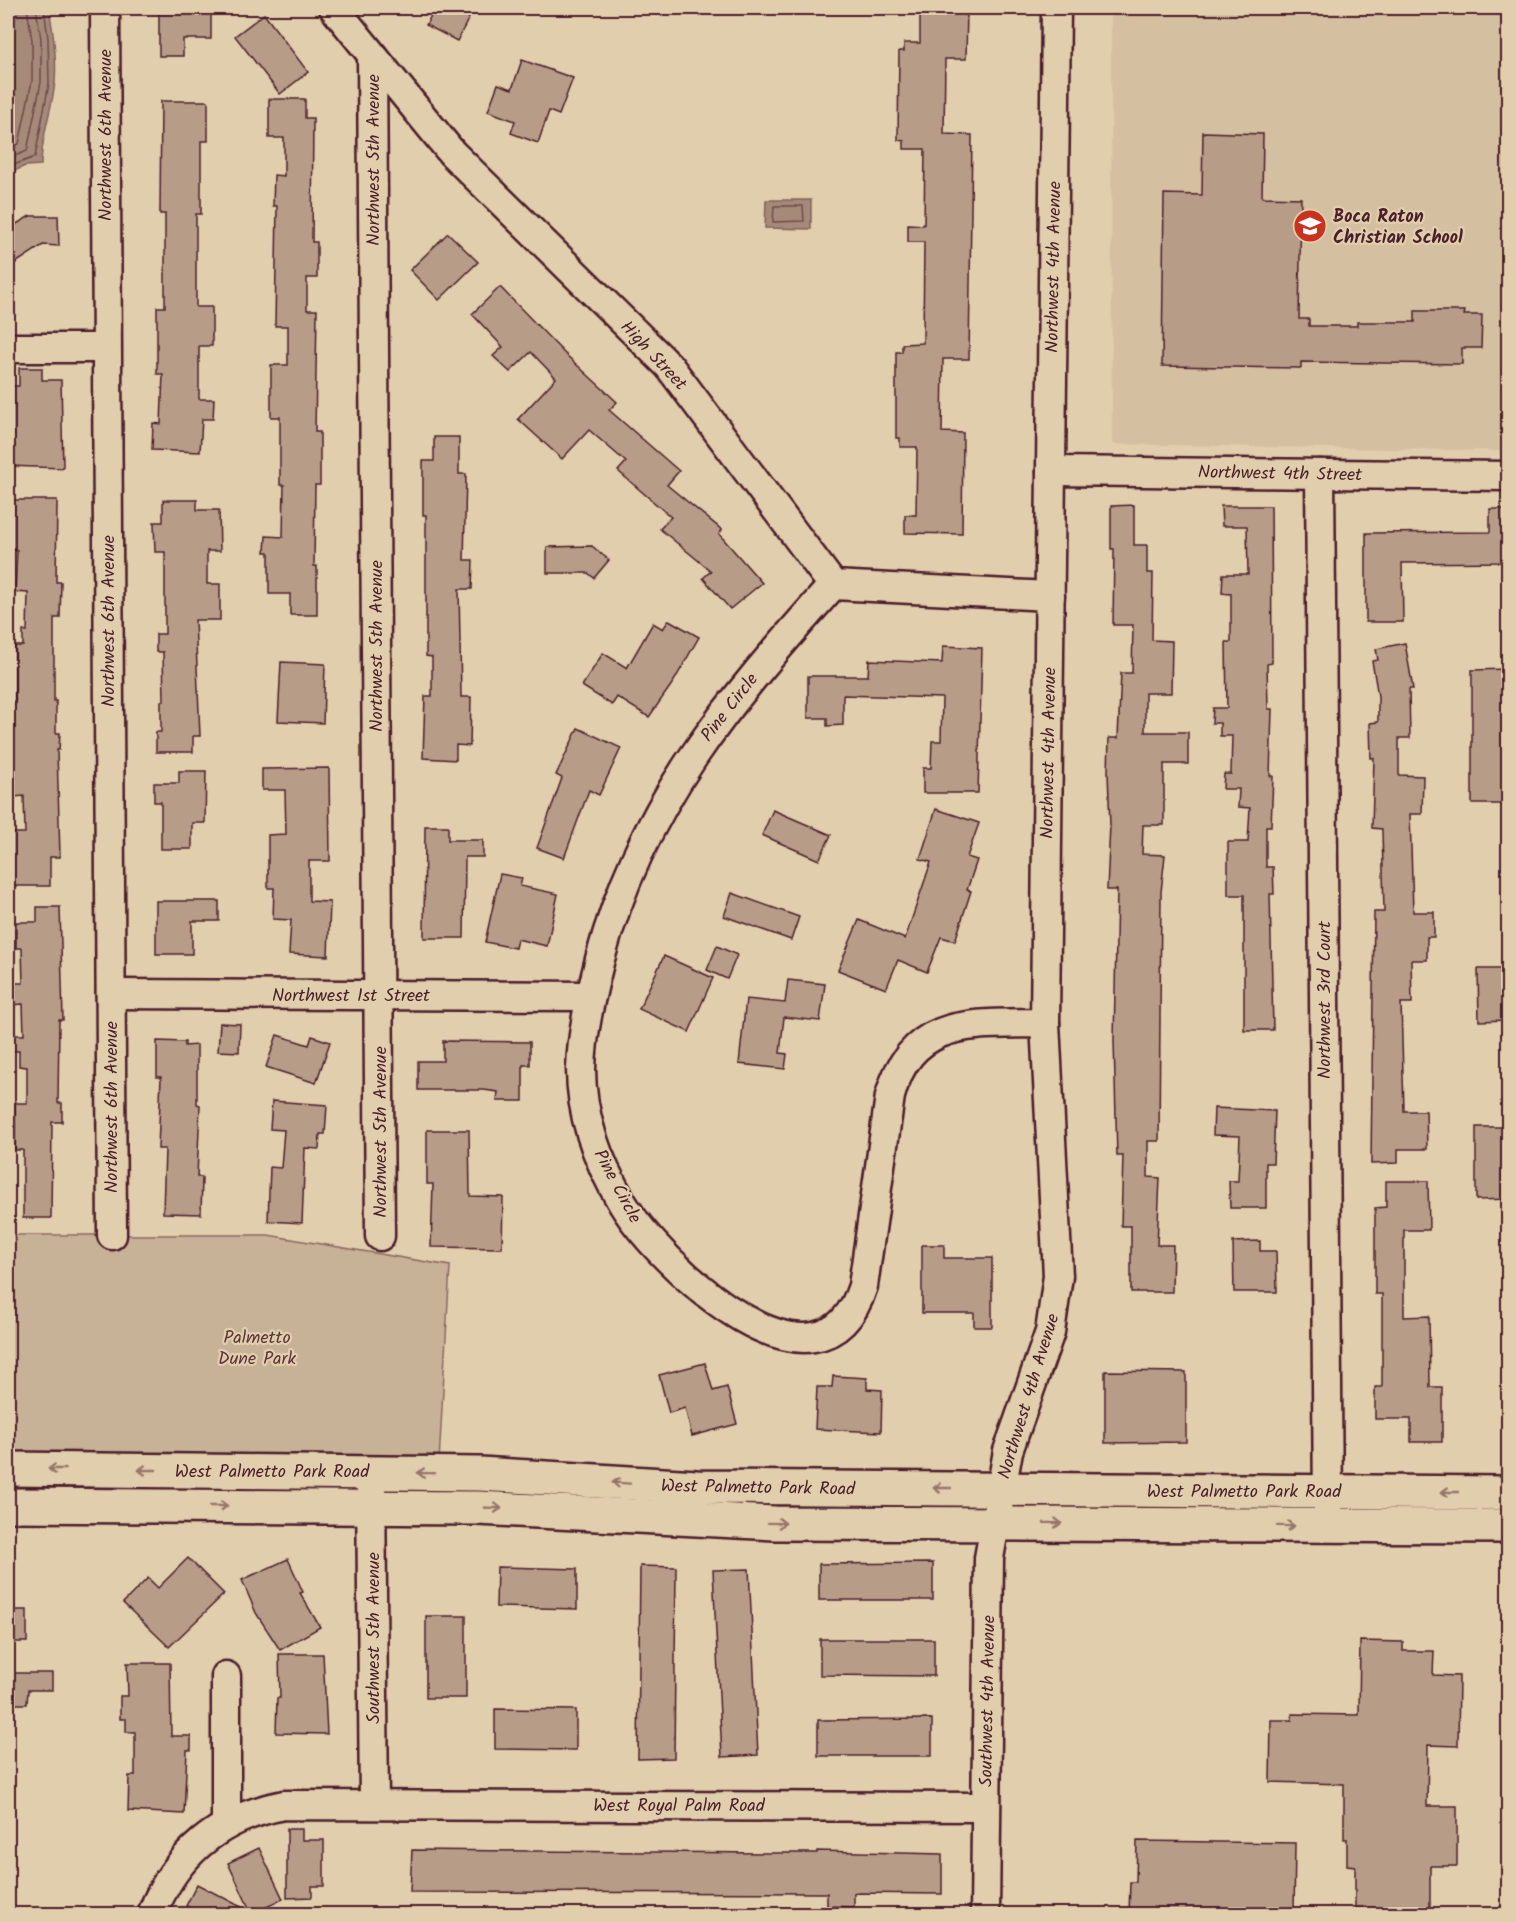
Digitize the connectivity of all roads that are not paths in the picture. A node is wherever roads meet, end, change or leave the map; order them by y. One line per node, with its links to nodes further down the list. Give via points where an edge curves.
1 (105, 8): 6 (street, Northwest 6th Avenue)
2 (334, 8): 4 (street, High Street)
3 (1056, 8): 7 (street, Northwest 4th Avenue)
4 (372, 56): 10 (street, High Street, via 452,153 669,366); 13 (street, Northwest 5th Avenue)
5 (8, 348): 6 (street)
6 (106, 348): 12 (street, Northwest 6th Avenue)
7 (1051, 471): 8 (street, Northwest 4th Street); 11 (street, Northwest 4th Avenue)
8 (1320, 474): 9 (street, Northwest 4th Street); 21 (street, Northwest 3rd Court)
9 (1509, 476)
10 (833, 585): 11 (street); 14 (street, Pine Circle, via 744,686 676,782 620,895)
11 (1050, 596): 15 (street, Northwest 4th Avenue)
12 (111, 994): 13 (street, Northwest 1st Street); 16 (street, Northwest 6th Avenue)
13 (379, 995): 14 (street, Northwest 1st Street); 17 (street, Northwest 5th Avenue)
14 (591, 996): 15 (street, Pine Circle, via 582,1051 586,1112 605,1170 623,1204 658,1251 717,1303 768,1330 807,1337 827,1333 844,1323 857,1306 890,1096 895,1077 917,1045 951,1027)
15 (1044, 1023): 20 (street, Northwest 4th Avenue, via 1057,1295 1050,1332 1008,1451)
16 (112, 1235)
17 (380, 1236)
18 (8, 1469): 19 (main road, West Palmetto Park Road, one-way to 18)
19 (371, 1472): 20 (main road, West Palmetto Park Road, one-way to 19, via 697,1487 552,1477); 24 (street, Southwest 5th Avenue)
20 (1000, 1489): 21 (main road, West Palmetto Park Road); 25 (street, Southwest 4th Avenue)
21 (1328, 1492): 22 (main road, West Palmetto Park Road, one-way to 21); 26 (street, Northwest 3rd Court)
22 (1509, 1493)
23 (8, 1505): 24 (main road, West Palmetto Park Road, one-way to 24)
24 (372, 1507): 25 (main road, West Palmetto Park Road, one-way to 25, via 478,1508 775,1523); 29 (street, Southwest 5th Avenue)
25 (994, 1522): 26 (main road, West Palmetto Park Road, one-way to 26); 30 (street, Southwest 4th Avenue, via 989,1558)
26 (1328, 1526): 27 (main road, West Palmetto Park Road)
27 (1509, 1526)
28 (226, 1676): 31 (street)
29 (374, 1804): 30 (street, West Royal Palm Road); 31 (street, West Royal Palm Road, via 284,1805)
30 (985, 1807): 33 (street, Southwest 4th Avenue)
31 (226, 1824): 32 (street, West Royal Palm Road, via 180,1863)
32 (152, 1914)
33 (985, 1914)

